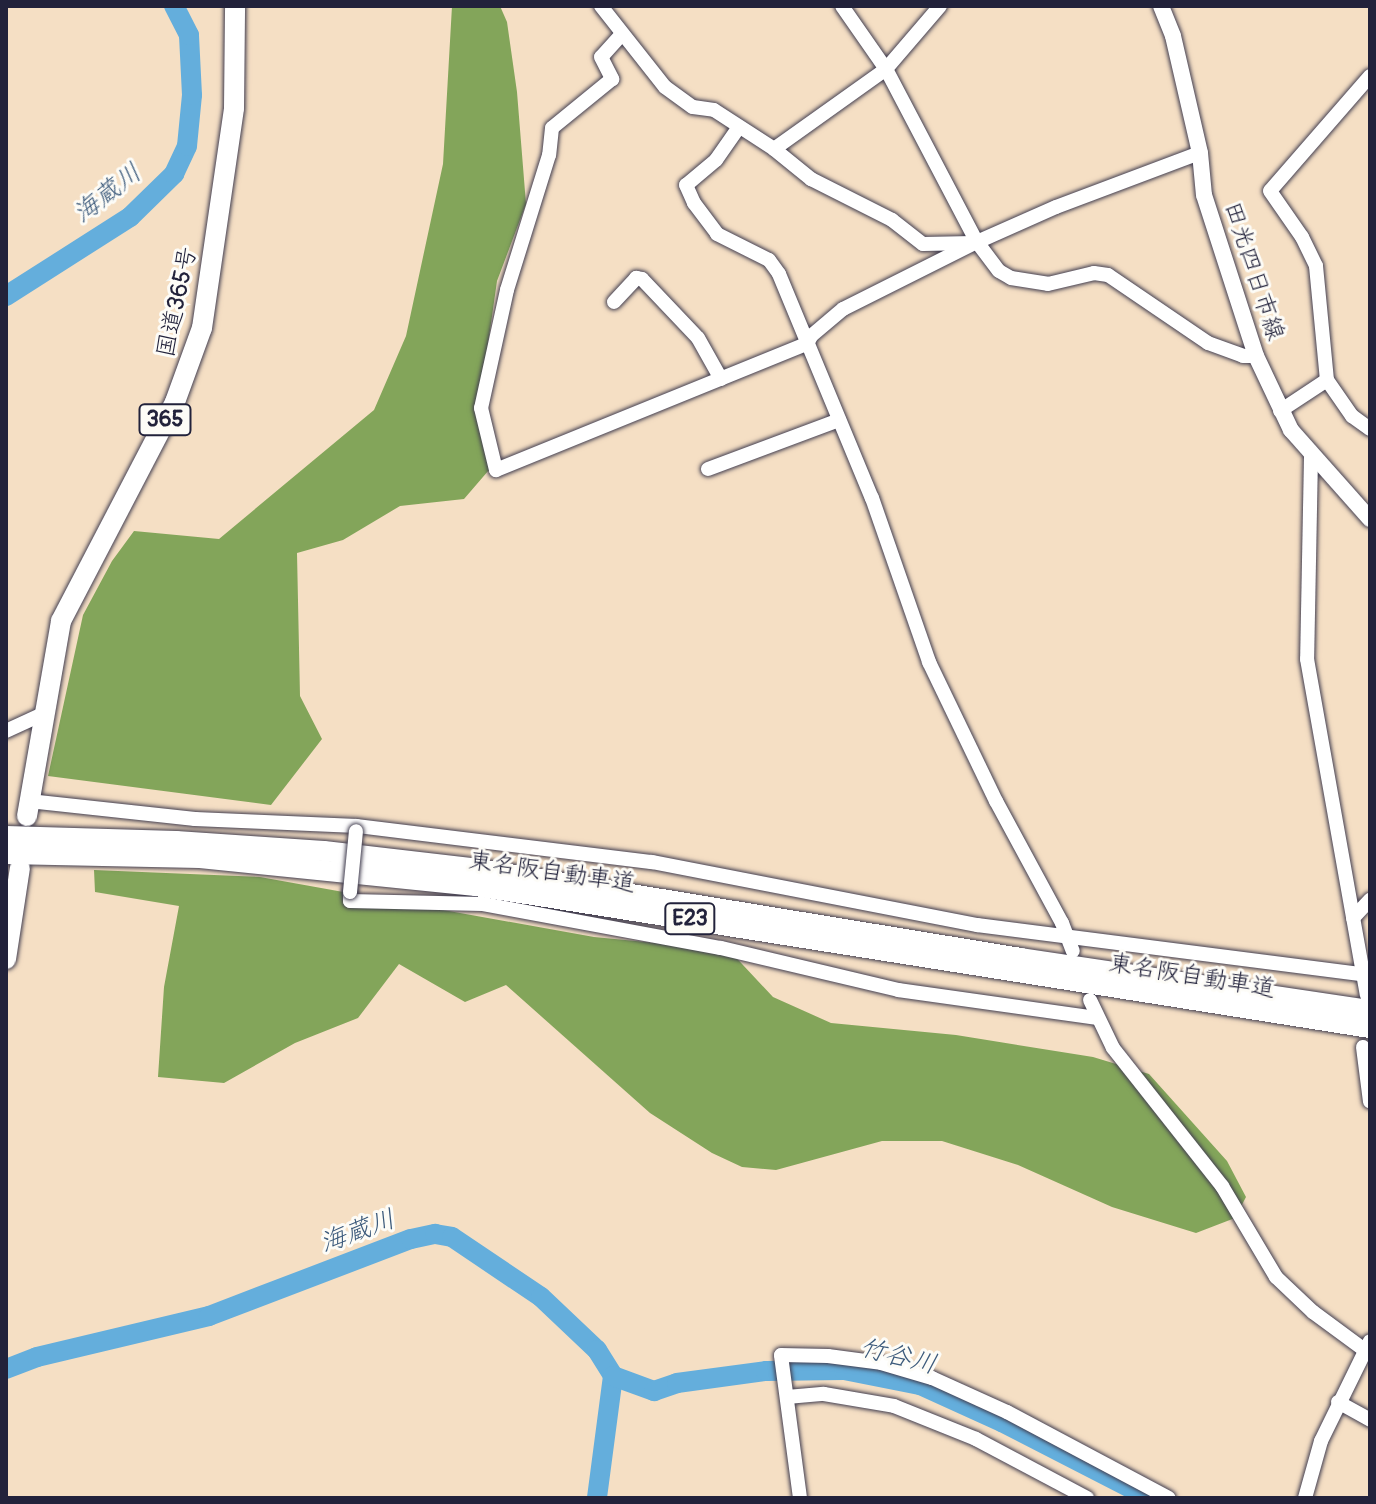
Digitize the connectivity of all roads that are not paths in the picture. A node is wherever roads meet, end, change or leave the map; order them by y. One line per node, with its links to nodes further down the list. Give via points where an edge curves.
1 (235, 6): 24 (highway, 国道365号 / 365, via 234,108 202,328 175,402 65,609)
2 (601, 6): 6 (street)
3 (842, 6): 7 (street)
4 (940, 6): 7 (street)
5 (1161, 6): 11 (main road, 田光四日市線)
6 (622, 34): 9 (street, via 675,96 693,107 714,110); 16 (street, via 601,57 612,79 552,128 481,408 496,470)
7 (886, 69): 10 (street); 12 (street)
8 (1370, 76): 17 (street, via 1270,191 1316,266)
9 (739, 127): 10 (street); 14 (street, via 716,160 686,185 717,234 769,260)
10 (774, 149): 12 (street, via 811,179 892,220 923,244)
11 (1200, 153): 12 (street); 15 (main road, 田光四日市線, via 1204,195)
12 (977, 242): 14 (street, via 843,309); 15 (street, via 1011,278 1048,284 1094,273 1108,275 1208,343)
13 (614, 302): 16 (street, via 636,278 642,279 698,338)
14 (807, 344): 16 (street); 19 (street)
15 (1256, 356): 18 (main road, 田光四日市線)
16 (721, 379)
17 (1327, 380): 18 (street); 20 (street, via 1352,416)
18 (1280, 411): 21 (main road, 田光四日市線)
19 (839, 420): 22 (street); 32 (street, via 929,662)
20 (1370, 429)
21 (1311, 457): 23 (main road, 田光四日市線); 31 (street, via 1307,659)
22 (708, 469)
23 (1370, 519)
24 (43, 714): 25 (street); 26 (highway, 国道365号 / 365)
25 (6, 731)
26 (28, 808): 27 (street)
27 (356, 828): 32 (street, via 652,862); 37 (street, bridge, via 350,901 483,904 721,948 898,990)
28 (6, 836): 36 (highway, 東名阪自動車道 / E23, via 250,846 479,869 1021,958)
29 (12, 875): 33 (highway); 38 (highway, 東名阪自動車道 / E23, via 200,858 476,886)
30 (1370, 900): 31 (street)
31 (1353, 918): 34 (street)
32 (1070, 944): 34 (street)
33 (6, 959)
34 (1365, 974): 36 (street)
35 (1090, 1000): 37 (street)
36 (1369, 1002)
37 (1096, 1018): 40 (street, via 1125,1066 1222,1186 1276,1277 1313,1312)
38 (1366, 1038): 39 (street)
39 (1370, 1102)
40 (1369, 1348): 42 (street)
41 (787, 1395): 44 (street); 45 (street, via 856,1397 907,1410 976,1439); 46 (street, via 781,1355 881,1363 932,1378 1007,1412)
42 (1338, 1402): 43 (street); 47 (street)
43 (1370, 1420)
44 (800, 1498)
45 (1087, 1498)
46 (1169, 1498)
47 (1305, 1498)

